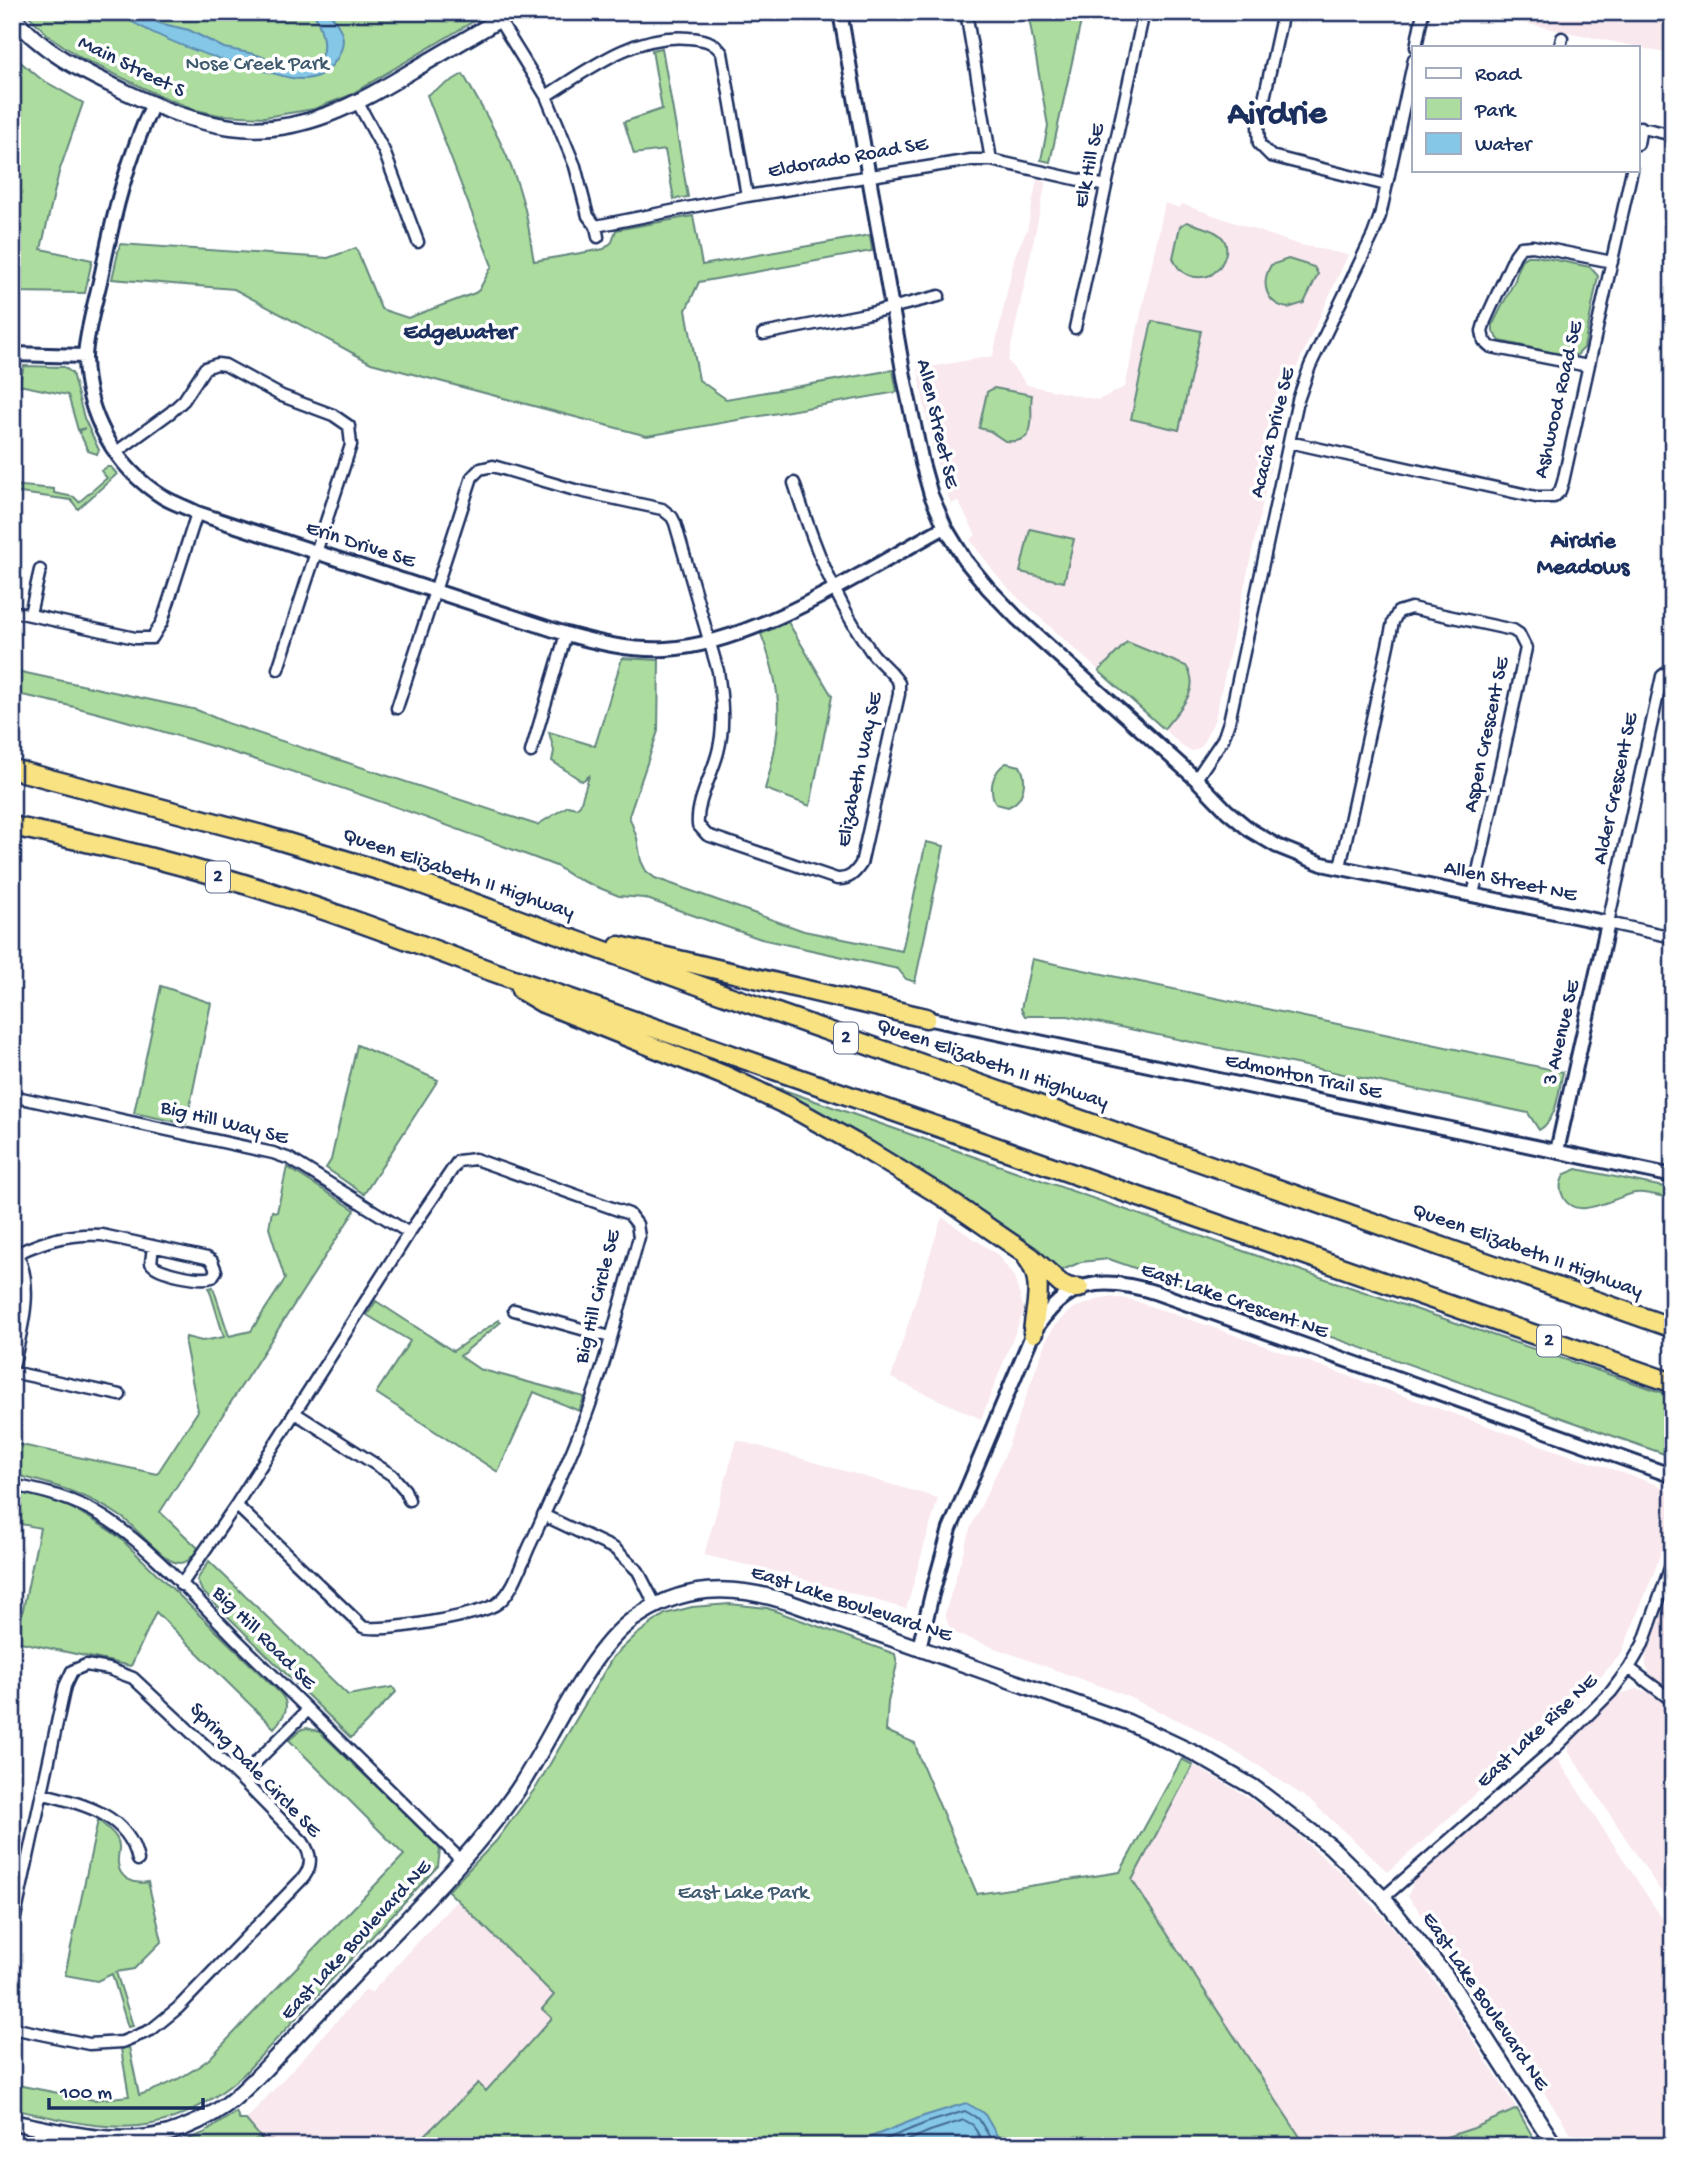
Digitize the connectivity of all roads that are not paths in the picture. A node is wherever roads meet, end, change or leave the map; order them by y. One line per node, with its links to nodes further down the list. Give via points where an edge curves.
1 (512, 12): 8 (main road, Main Street S)
2 (840, 12): 18 (street, Allen Street SE)
3 (966, 12): 16 (street)
4 (1144, 12): 20 (street, Elk Hill SE)
5 (1283, 12): 19 (street, via 1258,126 1259,144 1270,156)
6 (1423, 12): 9 (street)
7 (12, 15): 13 (main road, Main Street S, via 66,62)
8 (499, 20): 11 (street); 12 (main road, Main Street S)
9 (1416, 46)
10 (1412, 80): 19 (street, Acacia Drive SE)
11 (545, 96): 21 (street, via 622,50 682,37 708,40 722,53); 22 (street, via 575,166 588,216)
12 (358, 103): 13 (main road, Main Street S, via 306,122 262,128 196,121); 24 (street, via 384,151)
13 (153, 104): 31 (street, Erin Drive SE, via 121,188)
14 (1640, 127): 15 (street)
15 (1673, 135)
16 (991, 160): 18 (street, Eldorado Road SE); 20 (street, Eldorado Road SE)
17 (1632, 172): 25 (street, Ashwood Road SE)
18 (868, 175): 21 (street, Eldorado Road SE); 27 (street, Allen Street SE)
19 (1387, 185): 33 (street, Acacia Drive SE, via 1373,236 1304,382)
20 (1106, 186): 28 (street, Elk Hill SE)
21 (747, 196): 22 (street, Eldorado Road SE)
22 (596, 226): 23 (street)
23 (598, 237)
24 (418, 242)
25 (1612, 262): 32 (street, Ashwood Road SE); 32 (street, via 1521,247 1482,331 1491,347)
26 (939, 296): 27 (street)
27 (892, 308): 29 (street); 37 (street, Allen Street SE, via 922,463)
28 (1075, 328)
29 (763, 334)
30 (12, 354): 31 (street)
31 (85, 356): 34 (street, Erin Drive SE, via 95,414)
32 (1588, 366): 33 (street, Ashwood Road SE, via 1563,482 1554,497 1536,497)
33 (1289, 442): 51 (street, Acacia Drive SE, via 1229,722)
34 (115, 453): 36 (street, Erin Drive SE, via 163,497); 38 (street, via 184,400 201,372 218,364 341,419 349,426 351,445)
35 (794, 483): 40 (street)
36 (197, 513): 38 (street, Erin Drive SE); 43 (street, via 162,622 152,638)
37 (945, 527): 40 (street, Erin Drive SE); 51 (street, Allen Street SE, via 965,560 1008,609)
38 (315, 551): 41 (street, Erin Drive SE); 47 (street)
39 (40, 570): 43 (street)
40 (832, 589): 45 (street, Erin Drive SE, via 771,620); 45 (street, Elizabeth Way SE, via 872,653 899,683 861,863 844,880 707,835 698,825 722,729 718,671)
41 (435, 591): 44 (street, Erin Drive SE); 45 (street, via 472,477 493,466 668,513 676,523); 48 (street)
42 (12, 611): 43 (street)
43 (30, 614)
44 (566, 635): 45 (street, Erin Drive SE, via 644,649); 49 (street)
45 (709, 642)
46 (1673, 668): 55 (street, Alder Crescent SE, via 1662,676)
47 (278, 669)
48 (397, 708)
49 (531, 752)
50 (12, 769): 56 (highway, Queen Elizabeth II Highway / 2, via 261,835 408,879)
51 (1196, 779): 53 (street, Allen Street SE, via 1250,830 1301,857)
52 (12, 826): 58 (highway, 2, via 230,880)
53 (1340, 867): 54 (street, Allen Street NE); 54 (street, Aspen Crescent SE, via 1393,622 1398,612 1411,608 1513,630 1527,648)
54 (1473, 895): 55 (street, Allen Street NE)
55 (1608, 923): 57 (street, Allen Street NE); 61 (street, 3 Avenue SE)
56 (546, 928): 59 (highway); 69 (highway, Queen Elizabeth II Highway / 2)
57 (1673, 937)
58 (488, 970): 64 (highway, via 543,1003 790,1107 896,1167); 73 (highway, 2)
59 (926, 1018): 61 (street, Edmonton Trail SE)
60 (12, 1096): 63 (street, Big Hill Way SE, via 273,1153 298,1163)
61 (1557, 1151): 62 (street, Edmonton Trail SE)
62 (1673, 1176)
63 (409, 1233): 71 (street, Big Hill Circle SE, via 454,1165 469,1158 629,1214 639,1237); 75 (street, Big Hill Circle SE)
64 (1008, 1240): 67 (highway, via 1061,1284); 70 (highway, via 1036,1273)
65 (153, 1246): 65 (street, via 151,1262 158,1270 202,1279 216,1271 206,1258); 66 (street, via 85,1234)
66 (15, 1250): 72 (street, via 24,1272 25,1304)
67 (1079, 1288): 70 (street, East Lake Crescent NE, via 1052,1307); 76 (street, East Lake Crescent NE, via 1105,1282 1147,1290)
68 (514, 1310): 71 (street)
69 (1673, 1328)
70 (1033, 1333): 84 (street, East Lake Crescent NE, via 950,1529)
71 (610, 1336): 80 (street, Big Hill Circle SE, via 593,1395)
72 (12, 1371): 74 (street)
73 (1673, 1384)
74 (120, 1395)
75 (295, 1413): 78 (street, via 392,1475); 79 (street, Big Hill Circle SE)
76 (1673, 1476)
77 (12, 1485): 82 (street, Big Hill Road SE, via 40,1490 100,1515)
78 (409, 1500)
79 (236, 1505): 80 (street, Big Hill Circle SE, via 355,1621 379,1630 483,1611 498,1604); 82 (street, Big Hill Circle SE)
80 (543, 1515): 83 (street, via 615,1549 638,1571)
81 (1673, 1560): 85 (street, East Lake Rise NE, via 1650,1627)
82 (181, 1585): 87 (street, Big Hill Road SE)
83 (656, 1606): 84 (main road, East Lake Boulevard NE, via 715,1589 757,1593); 91 (main road, East Lake Boulevard NE, via 630,1622 600,1654 516,1792)
84 (919, 1648): 92 (main road, East Lake Boulevard NE, via 1107,1713 1194,1753 1291,1814)
85 (1629, 1668): 86 (street); 92 (street, East Lake Rise NE, via 1570,1734)
86 (1673, 1701)
87 (308, 1710): 88 (street); 91 (street, Big Hill Road SE)
88 (240, 1778): 89 (street, Spring Dale Circle SE, via 132,1678 86,1665 68,1677); 95 (street, Spring Dale Circle SE, via 309,1851 311,1860 304,1877 178,2008 151,2030 122,2042 98,2044)
89 (43, 1794): 90 (street, via 97,1809 115,1822); 93 (street, Spring Dale Circle SE)
90 (138, 1860)
91 (461, 1860): 96 (main road, East Lake Boulevard NE, via 255,2079 215,2112 170,2133 136,2139 99,2139)
92 (1383, 1898): 97 (main road, East Lake Boulevard NE, via 1445,1975)
93 (15, 1905): 94 (street, Spring Dale Circle SE)
94 (12, 1931)
95 (12, 2028)
96 (12, 2122)
97 (1555, 2146)

